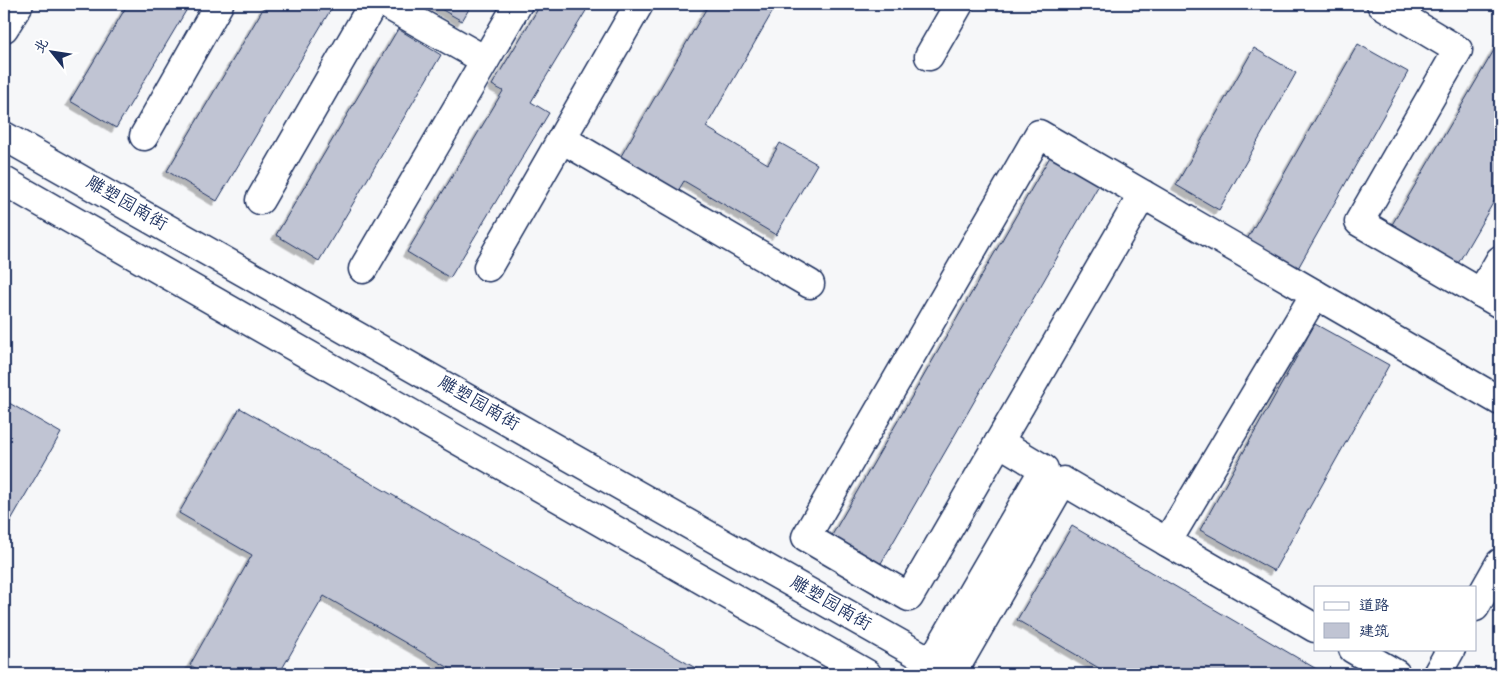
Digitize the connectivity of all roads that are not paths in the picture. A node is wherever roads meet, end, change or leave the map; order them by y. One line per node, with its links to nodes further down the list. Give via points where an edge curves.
1 (18, 4): 9 (street)
2 (219, 4): 13 (street)
3 (373, 4): 17 (street)
4 (386, 4): 11 (street)
5 (518, 4): 11 (street)
6 (639, 4): 14 (street)
7 (959, 4): 10 (street)
8 (1381, 4): 23 (street, via 1458,50 1359,222)
9 (4, 28)
10 (929, 56)
11 (485, 60): 20 (street)
12 (4, 136): 33 (street, 雕塑园南街)
13 (144, 136)
14 (562, 139): 19 (street); 21 (street)
15 (4, 181): 34 (street)
16 (1143, 194): 22 (street); 25 (street); 25 (street, via 1039,134 806,537 909,597)
17 (260, 200)
18 (1500, 260): 23 (street)
19 (488, 267)
20 (363, 269)
21 (810, 284)
22 (1315, 294): 24 (street); 27 (street)
23 (1491, 299)
24 (1500, 401)
25 (999, 442): 26 (street)
26 (1053, 475): 27 (street); 33 (street)
27 (1167, 542): 30 (street)
28 (1500, 562): 29 (street)
29 (1476, 604)
30 (1314, 627)
31 (1354, 650): 35 (street)
32 (1450, 650): 36 (street)
33 (945, 670)
34 (867, 674)
35 (1396, 674)
36 (1437, 674)

